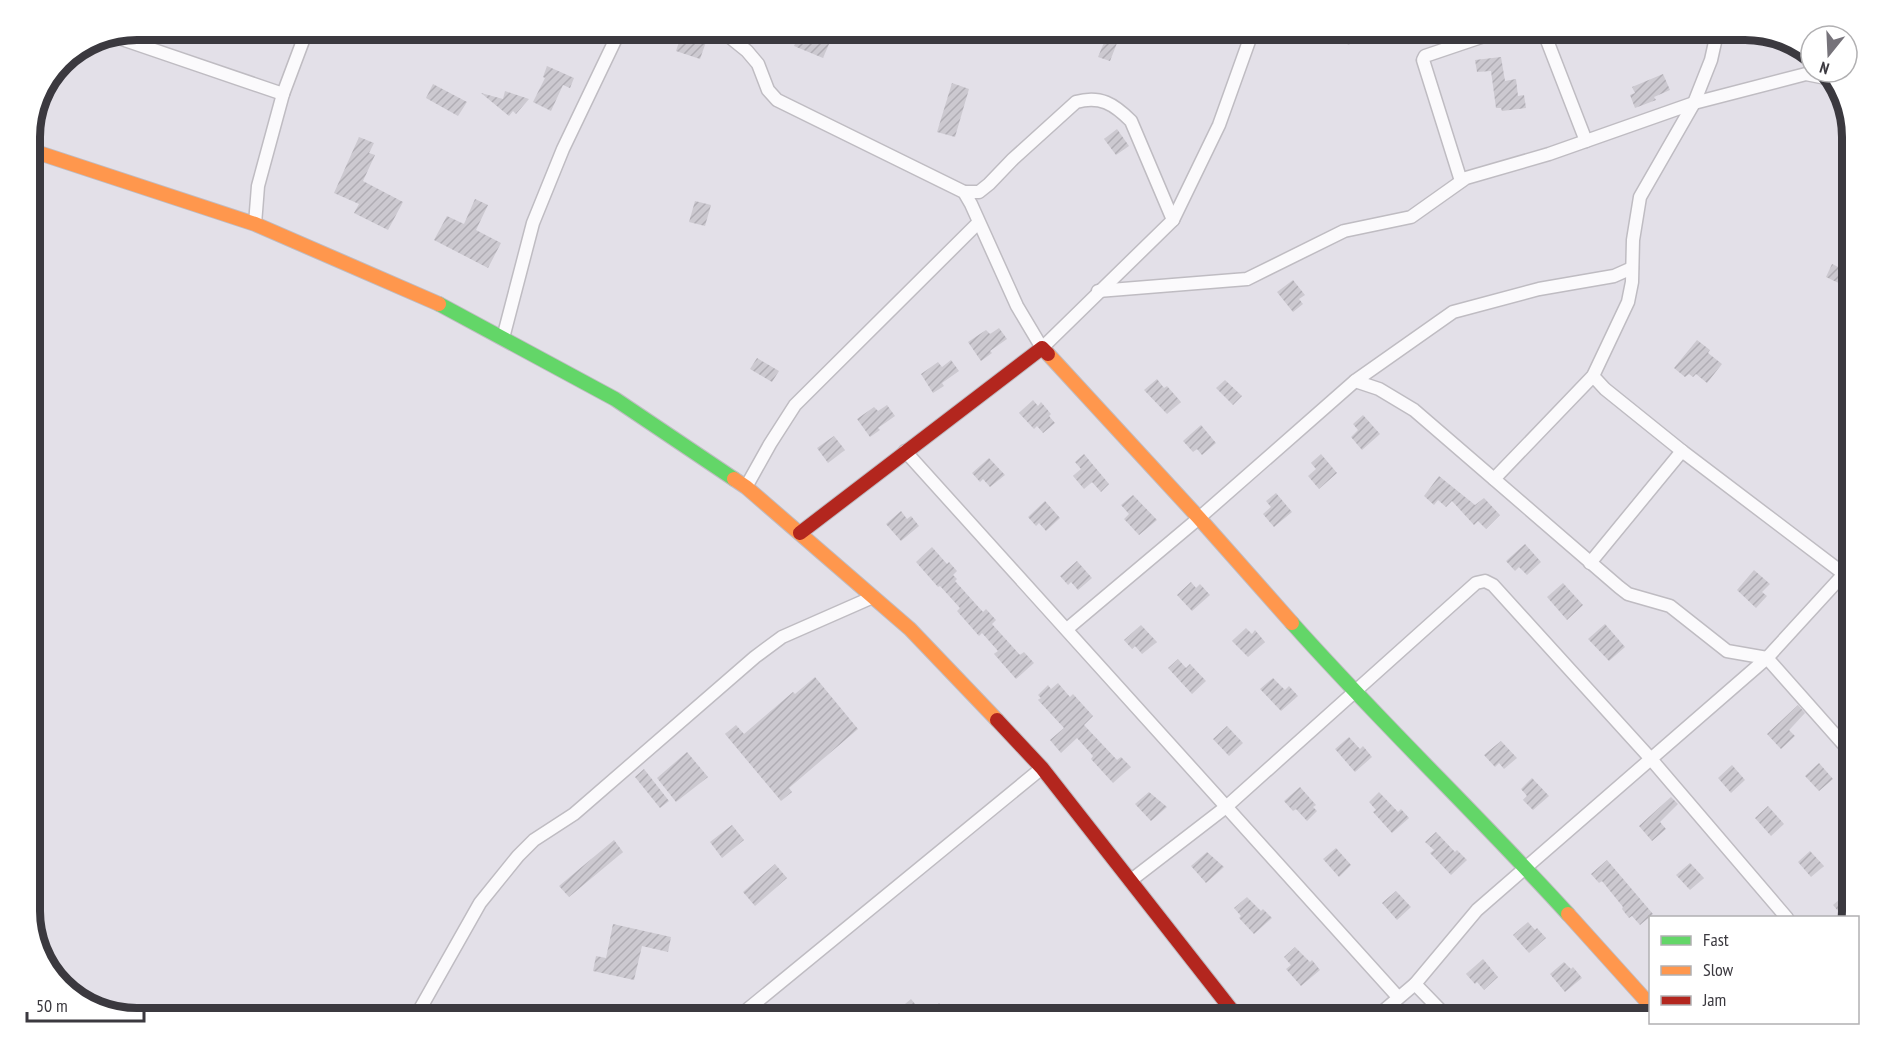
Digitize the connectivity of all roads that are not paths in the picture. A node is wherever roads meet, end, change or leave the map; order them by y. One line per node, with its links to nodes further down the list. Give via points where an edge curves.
1 (303, 40): 10 (street)
2 (615, 40): 21 (street, via 562,149 533,223)
3 (733, 40): 15 (street, via 758,64 768,90 777,100)
4 (1249, 40): 16 (street, via 1219,125)
5 (1472, 40): 14 (street, via 1423,60)
6 (1547, 40): 12 (street)
7 (1714, 40): 11 (street, via 1712,60)
8 (127, 41): 10 (street)
9 (1799, 76): 11 (street)
10 (283, 94): 18 (street, via 258,186)
11 (1694, 103): 12 (street); 19 (street, via 1640,197)
12 (1586, 141): 14 (street)
13 (41, 154): 18 (street)
14 (1461, 181): 20 (street, via 1411,217 1344,231 1247,279)
15 (964, 192): 16 (street, via 979,192 989,184 1076,102 1098,99 1120,110 1131,121); 17 (street)
16 (1173, 220): 20 (street)
17 (978, 223): 22 (street, via 1017,306); 28 (street, via 795,405)
18 (255, 224): 21 (street, via 442,305)
19 (1632, 268): 23 (street, via 1628,302); 24 (street, via 1614,276 1539,289 1453,312)
20 (1098, 291): 22 (street)
21 (503, 338): 28 (street, via 615,399)
22 (1042, 348): 26 (street); 29 (street)
23 (1593, 376): 25 (street); 27 (street)
24 (1355, 381): 27 (street, via 1379,389 1414,410); 29 (street)
25 (1682, 450): 31 (street); 32 (street)
26 (905, 451): 30 (street); 35 (street)
27 (1494, 479): 31 (street)
28 (746, 487): 30 (street)
29 (1199, 518): 35 (street); 37 (street)
30 (800, 533): 34 (street)
31 (1590, 563): 36 (street, via 1628,594 1670,606 1723,649)
32 (1842, 572)
33 (1842, 576): 36 (street)
34 (873, 597): 40 (street, via 910,629); 48 (street, via 773,643 574,814 534,840 480,903)
35 (1067, 629): 41 (street)
36 (1767, 658): 38 (street); 39 (street)
37 (1354, 692): 39 (street, via 1476,584 1485,581 1493,585); 41 (street); 42 (street)
38 (1842, 743)
39 (1651, 759): 42 (street); 44 (street)
40 (1042, 768): 43 (street); 49 (street)
41 (1226, 807): 43 (street); 46 (street)
42 (1526, 868): 45 (street, via 1477,910); 47 (street)
43 (1130, 881): 50 (street)
44 (1785, 916)
45 (1415, 984): 46 (street); 52 (street)
46 (1398, 997): 51 (street)
47 (1649, 1004)
48 (421, 1008)
49 (750, 1008)
50 (1230, 1008)
51 (1386, 1008)
52 (1438, 1008)

